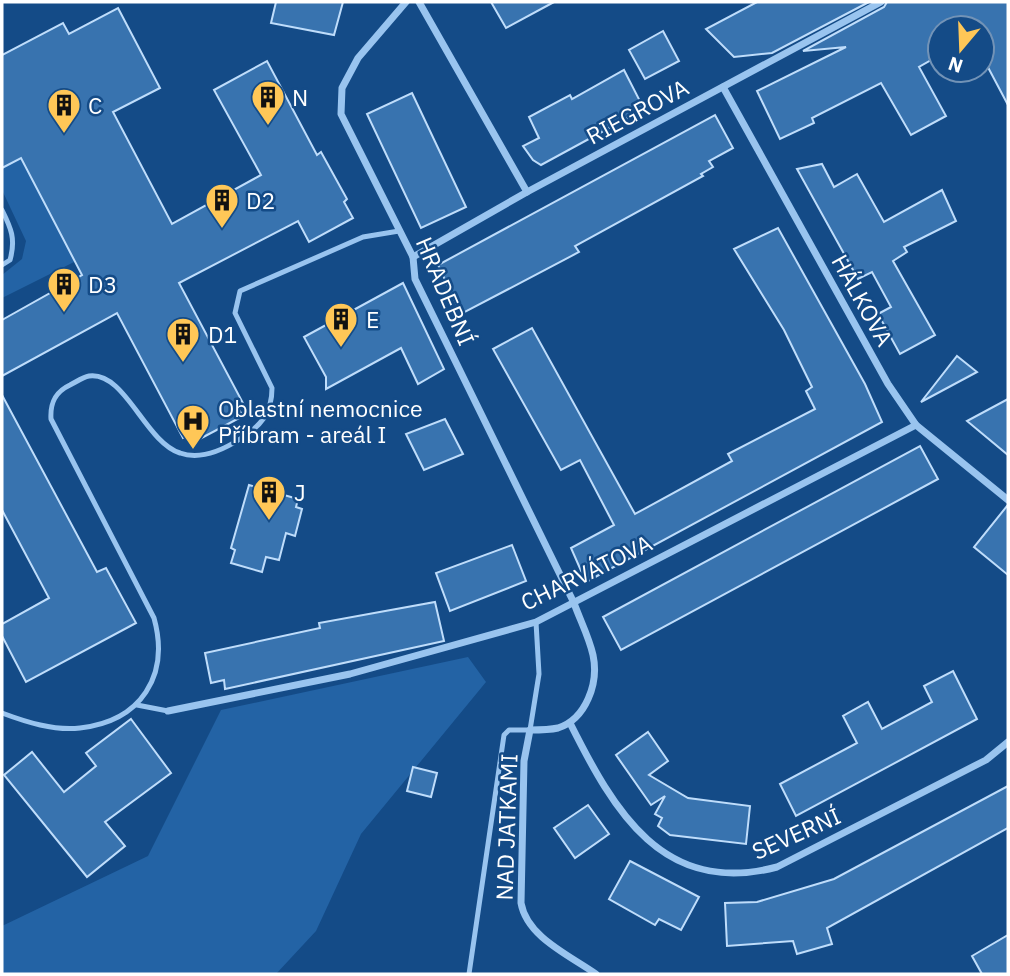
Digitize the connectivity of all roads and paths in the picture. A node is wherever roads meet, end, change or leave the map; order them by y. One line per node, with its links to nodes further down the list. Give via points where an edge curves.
1 (406, 2): 7 (street, HRADEBNÍ, via 358,58 342,89 341,114)
2 (419, 2): 5 (street)
3 (881, 2): 4 (street, RIEGROVA)
4 (723, 87): 5 (street, RIEGROVA); 10 (street, HÁLKOVA, via 888,384)
5 (527, 192): 8 (street, RIEGROVA)
6 (2, 210): 9 (lane, via 13,231 14,245 10,260)
7 (399, 231): 8 (street, HRADEBNÍ); 14 (lane, via 363,237 240,291 235,313 272,388 272,402 265,420 227,447 203,455 180,453 156,439 121,391 104,379 90,376 61,389 50,404 51,419 157,629 160,658)
8 (414, 257): 12 (street, HRADEBNÍ, via 415,279)
9 (2, 265)
10 (916, 425): 11 (street, HÁLKOVA); 12 (street, CHARVÁTOVA)
11 (1008, 500)
12 (574, 603): 13 (street, CHARVÁTOVA); 17 (street, via 593,657 592,688 584,709)
13 (536, 622): 15 (street, CHARVÁTOVA, via 350,674); 18 (lane, via 538,674)
14 (137, 705): 15 (lane); 16 (lane, via 111,721 79,728 32,724)
15 (168, 711)
16 (2, 713)
17 (569, 723): 18 (street, via 556,729); 19 (street, SEVERNÍ, via 621,811 663,853 691,868 750,874 777,867 986,760)
18 (530, 730): 20 (lane, via 509,730 504,735); 21 (street, NAD JATKAMI, via 524,761 524,918)
19 (1008, 742)
20 (468, 974)
21 (596, 974)

